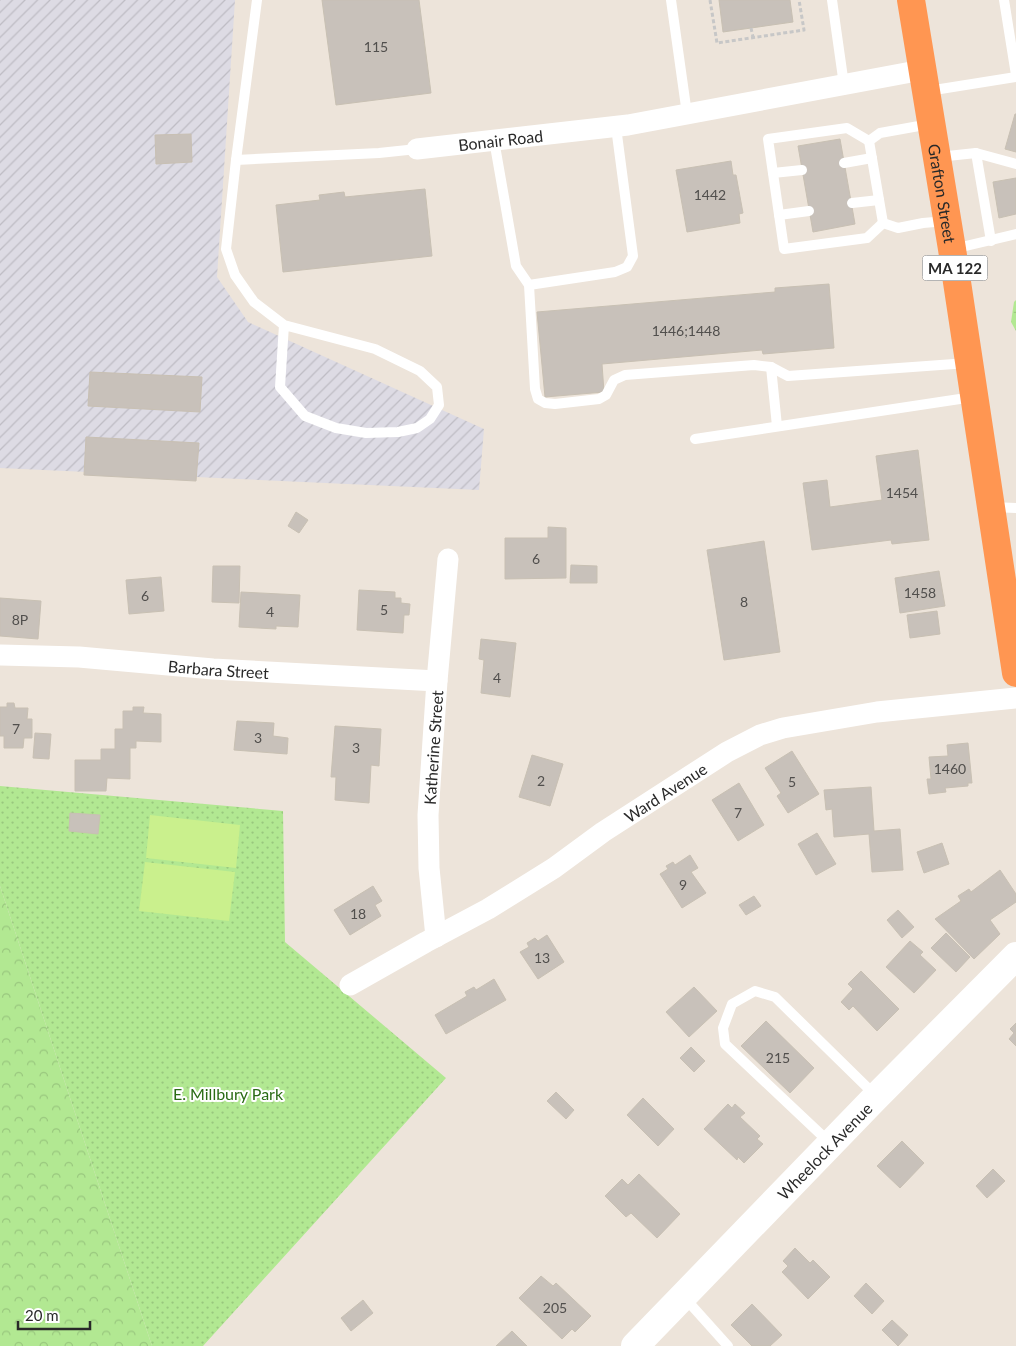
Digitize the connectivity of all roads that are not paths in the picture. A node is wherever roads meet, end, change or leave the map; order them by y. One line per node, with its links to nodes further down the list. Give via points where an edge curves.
1 (257, 0): 18 (lane)
2 (671, 0): 9 (lane)
3 (832, 0): 8 (lane)
4 (911, 0): 7 (highway, Grafton Street / MA 122)
5 (1004, 0): 6 (lane)
6 (1016, 76): 7 (lane)
7 (923, 81): 8 (street, Bonair Road); 10 (highway, Grafton Street / MA 122)
8 (844, 85): 9 (street, Bonair Road)
9 (688, 114): 11 (street, Bonair Road)
10 (930, 124): 13 (lane, via 880,133); 16 (highway, Grafton Street / MA 122)
11 (616, 127): 12 (street, Bonair Road); 32 (lane, via 633,256 627,267 615,272)
12 (494, 140): 14 (street, Bonair Road); 32 (lane, via 516,266)
13 (869, 141): 17 (lane); 22 (lane, via 848,128 768,139)
14 (417, 149): 18 (lane, Bonair Road)
15 (976, 153): 16 (lane); 20 (lane); 30 (lane)
16 (936, 157): 27 (highway, Grafton Street / MA 122)
17 (872, 158): 19 (lane); 23 (lane)
18 (236, 160): 33 (lane, via 226,250 235,274 254,302)
19 (844, 163)
20 (1016, 164)
21 (802, 170): 22 (lane)
22 (773, 173): 26 (lane)
23 (879, 200): 24 (lane); 28 (lane)
24 (852, 203)
25 (809, 211): 26 (lane)
26 (779, 215): 28 (lane, via 784,249 867,238)
27 (946, 221): 28 (lane, via 898,228); 31 (highway, Grafton Street / MA 122)
28 (883, 223)
29 (1016, 234): 30 (lane)
30 (991, 241): 31 (lane)
31 (952, 249): 34 (highway, Grafton Street / MA 122)
32 (529, 285): 35 (lane, via 535,389 538,399 545,403 599,399 606,395 614,380 625,375 754,365)
33 (284, 325): 33 (lane, via 375,349 420,371 437,387 439,405 430,419 417,428 398,432 366,433 336,428 305,416 280,387)
34 (969, 363): 35 (lane, via 788,376); 36 (highway, Grafton Street / MA 122)
35 (771, 367): 37 (lane)
36 (975, 397): 37 (lane); 39 (highway, Grafton Street / MA 122)
37 (776, 426): 38 (lane)
38 (695, 439)
39 (1004, 508): 42 (highway, Grafton Street / MA 122, via 995,536)
40 (448, 559): 43 (street, Katherine Street)
41 (0, 655): 43 (street, Barbara Street, via 79,657 213,670)
42 (1016, 673)
43 (437, 681): 45 (street, Katherine Street, via 428,815 428,868)
44 (1016, 698): 45 (street, Ward Avenue, via 877,712 760,735 727,752 488,910)
45 (436, 936): 47 (street, Ward Avenue)
46 (1016, 956): 48 (street, Wheelock Avenue)
47 (350, 986)
48 (876, 1096): 49 (street, Wheelock Avenue); 49 (lane, via 775,997 754,990 732,1004 723,1028 726,1044)
49 (830, 1144): 50 (street, Wheelock Avenue)
50 (683, 1297): 51 (street, Wheelock Avenue); 52 (lane)
51 (635, 1346)
52 (728, 1346)

